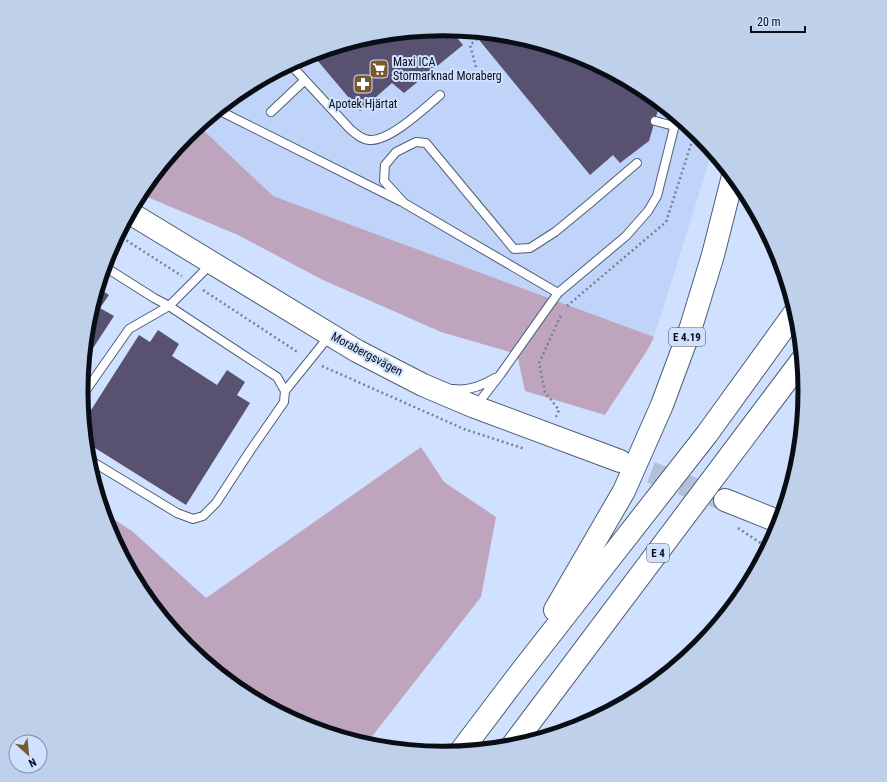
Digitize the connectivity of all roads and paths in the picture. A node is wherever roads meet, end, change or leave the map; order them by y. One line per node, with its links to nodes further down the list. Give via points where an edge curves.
1 (478, 38): 2 (path, via 470,44)
2 (476, 67)
3 (295, 69): 4 (lane)
4 (305, 80): 5 (lane, via 350,129 369,140 377,140 392,133); 7 (lane)
5 (440, 95)
6 (223, 112): 14 (lane)
7 (271, 112)
8 (655, 121): 10 (lane)
9 (675, 122): 10 (lane)
10 (674, 126): 18 (lane, via 657,196 648,211 626,236)
11 (693, 138): 28 (path, via 666,222 564,308 539,363 545,392 559,410)
12 (637, 163): 14 (lane, via 555,232 530,248 514,248 426,143 416,142 409,145 396,152 385,165 384,181)
13 (731, 183): 35 (main road, E 4.19, via 691,327 662,405 624,491)
14 (404, 203): 18 (lane)
15 (135, 216): 16 (main road, Morabergsvägen)
16 (211, 263): 19 (lane); 21 (main road, Morabergsvägen)
17 (110, 270): 19 (lane)
18 (558, 293): 23 (lane)
19 (169, 306): 25 (lane, via 129,329); 26 (lane, via 277,378)
20 (791, 318): 35 (main road, via 707,434)
21 (330, 335): 24 (main road, Morabergsvägen); 26 (lane)
22 (798, 366): 36 (main road, E 4)
23 (500, 375): 24 (lane, via 484,384 463,390); 27 (lane)
24 (423, 385): 27 (main road, Morabergsvägen)
25 (88, 387)
26 (286, 391): 30 (lane, via 284,402 216,503 203,516 193,519 176,513)
27 (475, 407): 28 (main road, Morabergsvägen)
28 (550, 435): 29 (main road, Morabergsvägen)
29 (620, 460)
30 (96, 464)
31 (725, 500): 32 (main road)
32 (774, 520)
33 (737, 528): 34 (path)
34 (763, 545)
35 (516, 677): 37 (main road)
36 (518, 738)
37 (464, 745)

